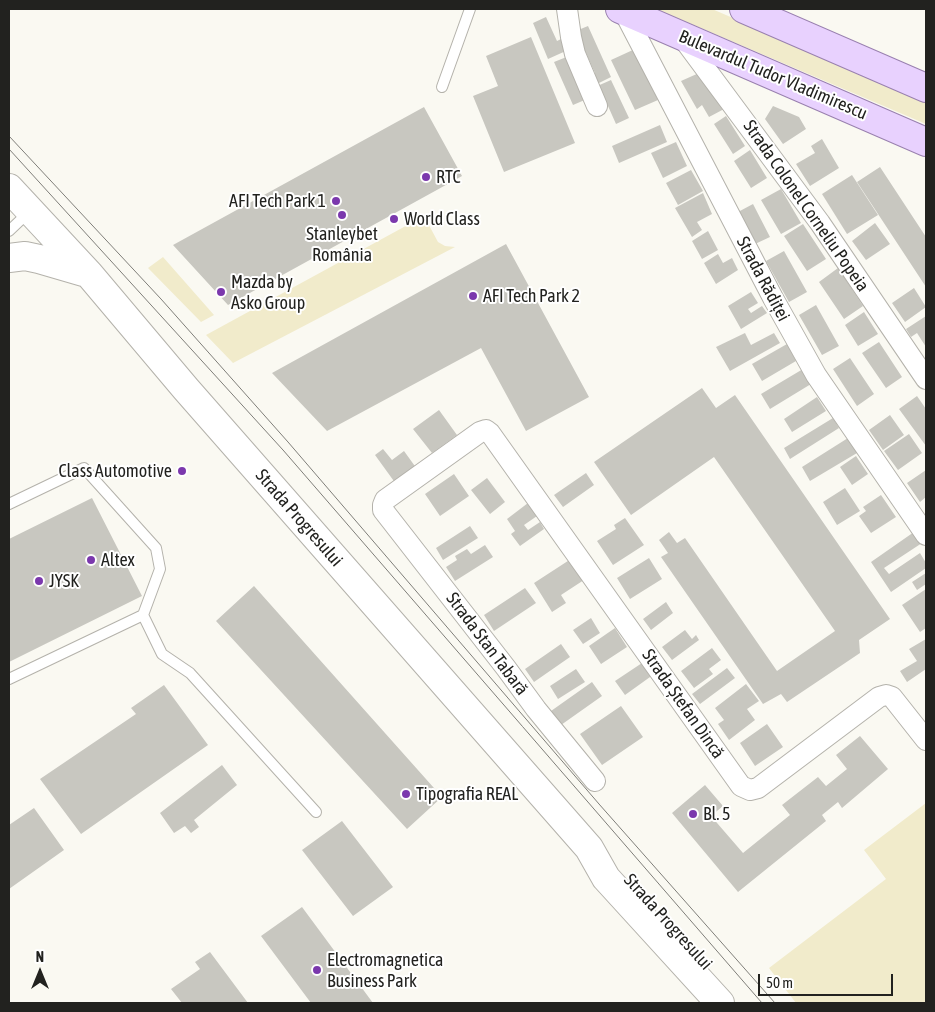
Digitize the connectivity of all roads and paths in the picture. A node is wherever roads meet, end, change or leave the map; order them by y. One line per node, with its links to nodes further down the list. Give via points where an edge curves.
1 (470, 9): 8 (lane)
2 (567, 9): 11 (street, via 575,54)
3 (744, 9): 10 (main road)
4 (621, 10): 5 (main road, Bulevardul Tudor Vladimirescu); 6 (street, Strada Rădiței)
5 (676, 33): 6 (street, via 660,31 649,37); 7 (main road, Bulevardul Tudor Vladimirescu); 9 (street, Strada Colonel Corneliu Popeia)
6 (646, 54): 21 (street, Strada Rădiței, via 816,375)
7 (743, 62): 9 (street, via 724,65 719,72); 12 (main road, Bulevardul Tudor Vladimirescu)
8 (442, 87)
9 (721, 88): 18 (street, Strada Colonel Corneliu Popeia, via 820,223)
10 (926, 88)
11 (597, 106)
12 (926, 142)
13 (9, 188): 14 (main road, Strada Progresului)
14 (30, 211): 15 (lane); 17 (main road, Strada Progresului)
15 (9, 231)
16 (9, 258): 17 (main road, via 39,258)
17 (89, 274): 27 (main road, Strada Progresului)
18 (926, 379)
19 (9, 504): 22 (lane, via 84,468 156,548 160,569)
20 (383, 505): 24 (street, Strada Ștefan Dincă, via 385,500 480,432 486,430 490,433 741,786 750,790 758,788 886,695 892,697); 25 (street, Strada Stan Tabară, via 383,510)
21 (926, 535)
22 (143, 615): 23 (lane); 26 (lane, via 162,654 190,673)
23 (9, 679)
24 (926, 740)
25 (594, 781)
26 (316, 812)
27 (589, 848): 28 (main road, Strada Progresului, via 606,878); 29 (main road, Strada Progresului, via 619,866)
28 (720, 1003)
29 (740, 1003)

